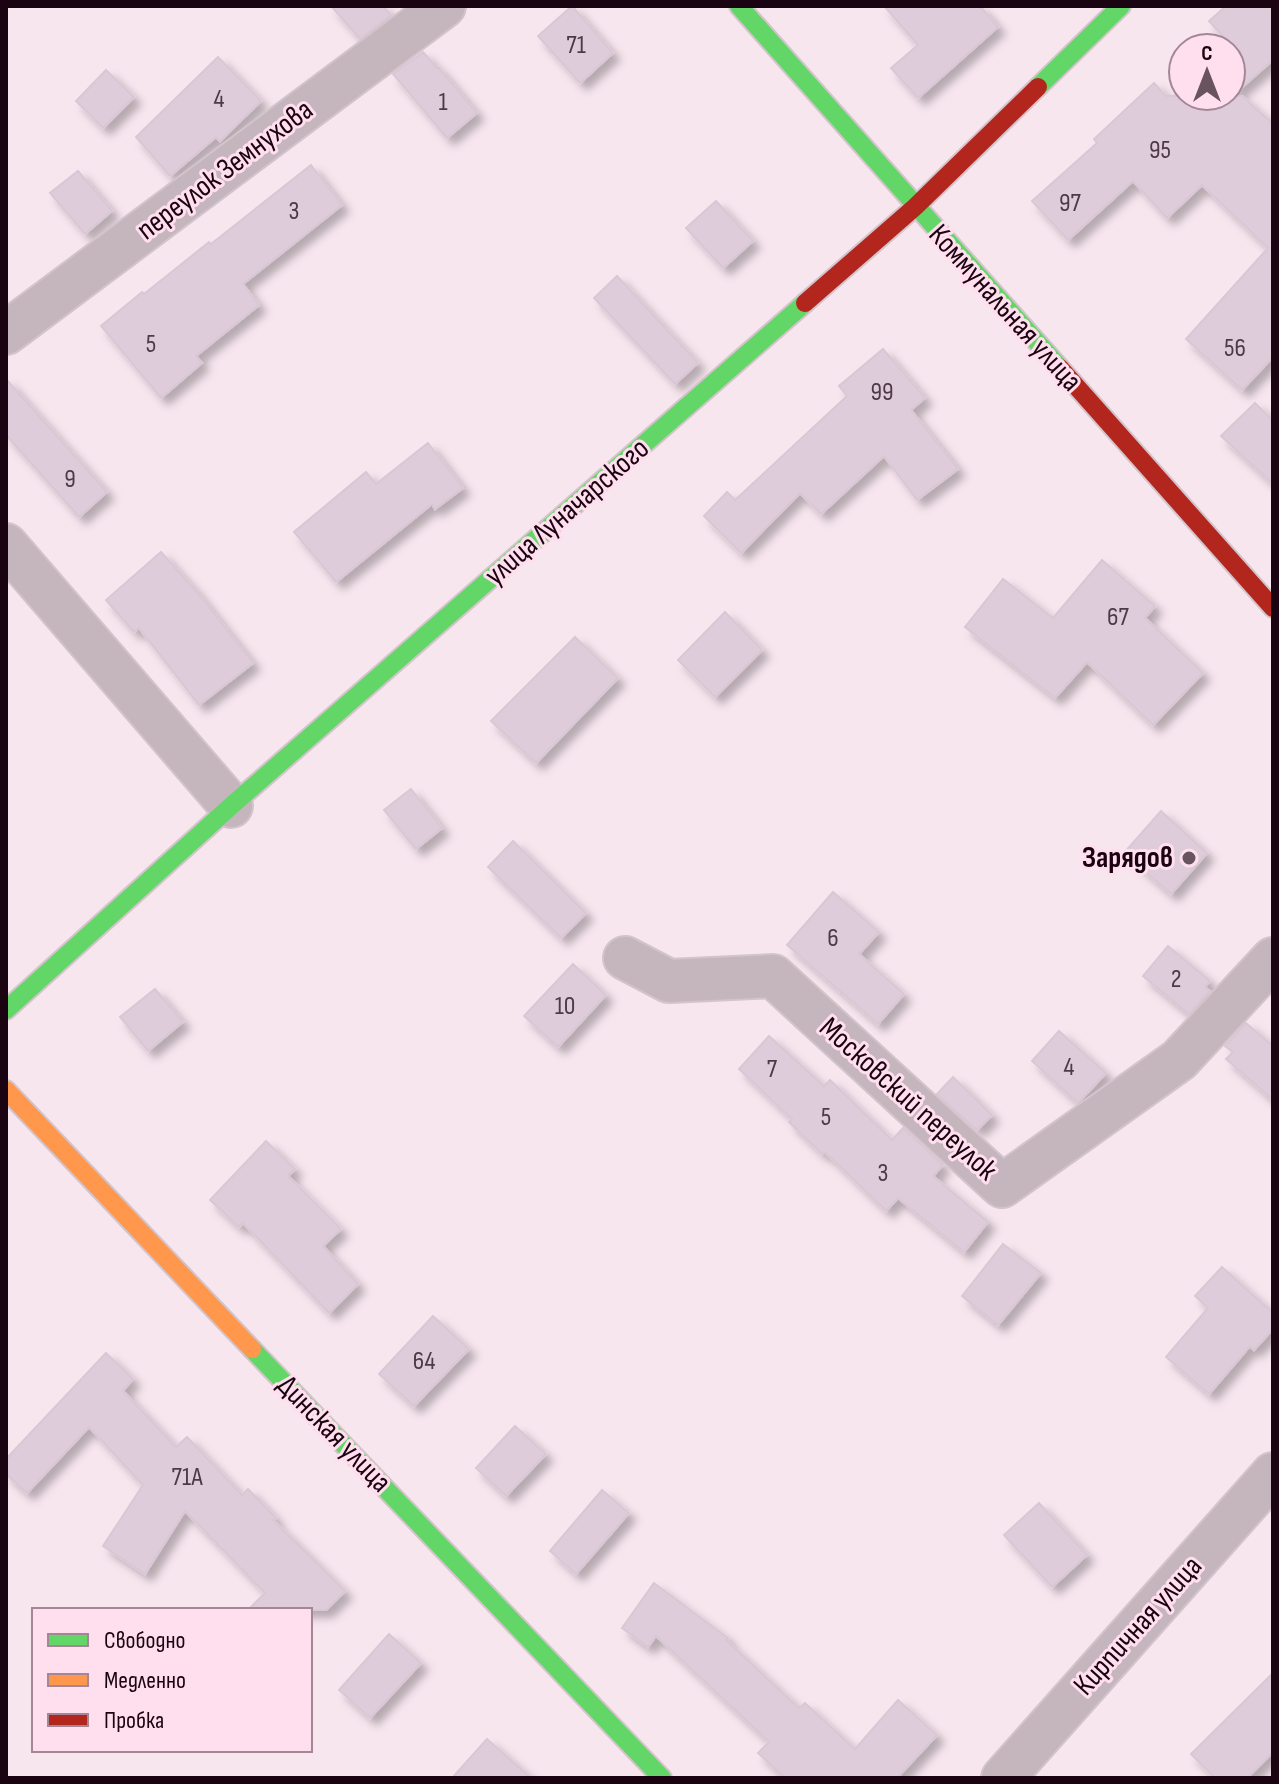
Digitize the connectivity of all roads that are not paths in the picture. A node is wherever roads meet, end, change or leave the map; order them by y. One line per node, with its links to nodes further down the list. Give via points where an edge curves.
1 (444, 6): 5 (street, переулок Земнухова)
2 (739, 6): 4 (street, Коммунальная улица)
3 (1121, 6): 4 (street, улица Луначарского)
4 (915, 207): 7 (street, Коммунальная улица); 8 (street, улица Луначарского)
5 (6, 333)
6 (6, 545): 8 (street)
7 (1273, 608)
8 (231, 806): 11 (street, улица Луначарского)
9 (625, 958): 10 (street, Московский переулок, via 669,981 773,976 1002,1186 1179,1060)
10 (1273, 959)
11 (6, 1010)
12 (6, 1090): 14 (street, Динская улица)
13 (1273, 1474): 15 (street, Кирпичная улица)
14 (662, 1778)
15 (1003, 1778)

